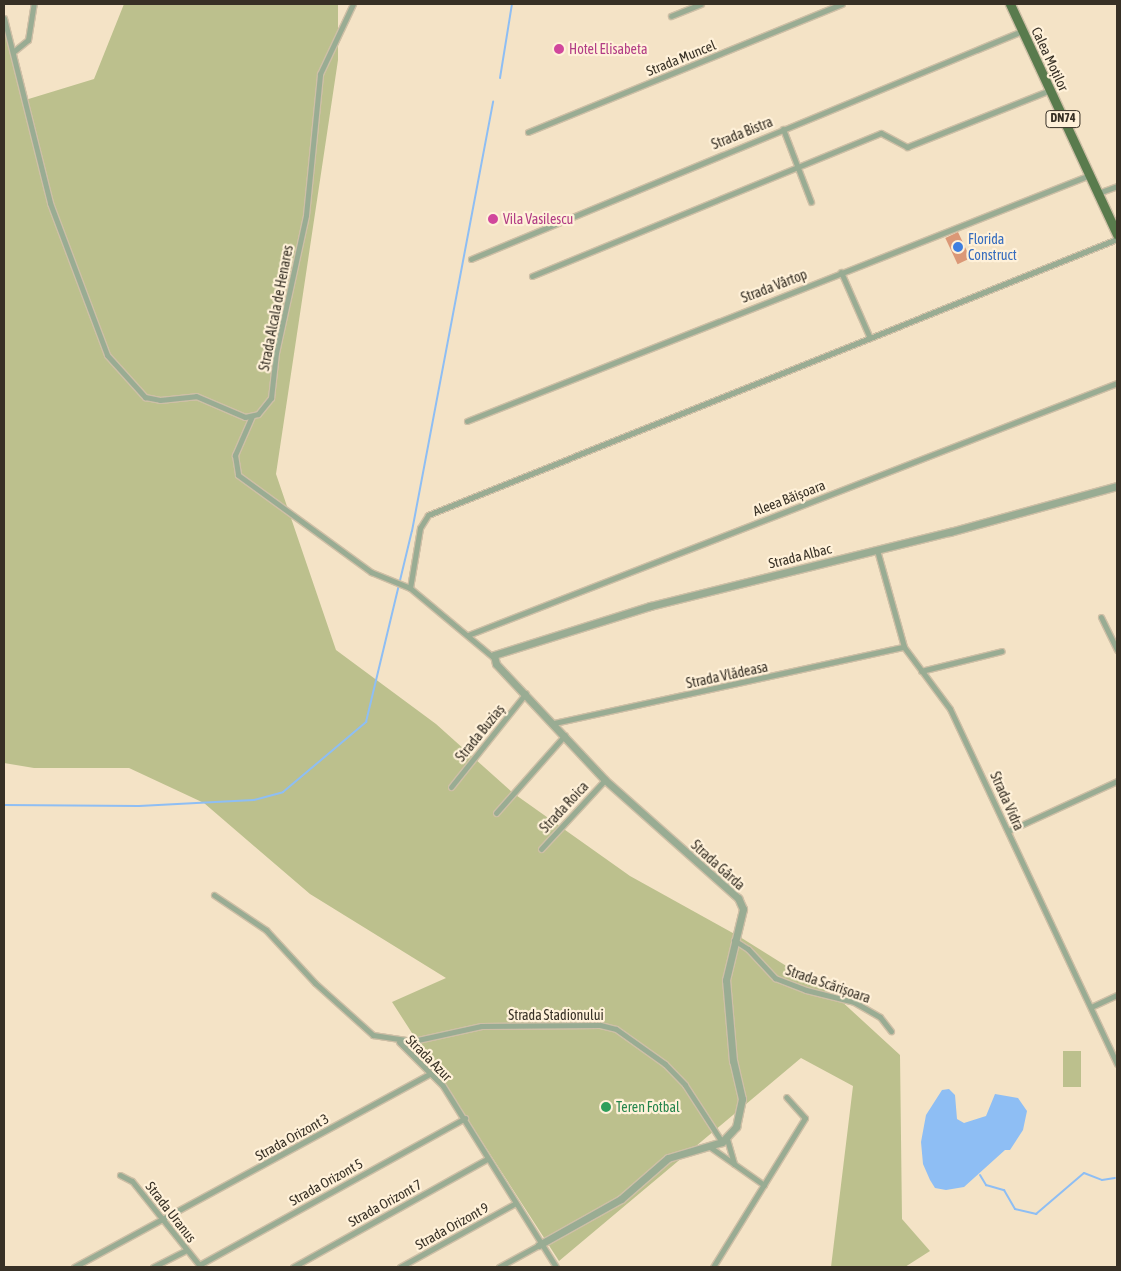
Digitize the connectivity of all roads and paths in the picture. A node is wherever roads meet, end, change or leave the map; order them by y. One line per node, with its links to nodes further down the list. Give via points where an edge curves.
1 (34, 4): 9 (street, via 28,40)
2 (353, 4): 25 (street, Strada Alcala de Henares, via 320,74 306,215 276,353 271,398 265,409)
3 (702, 4): 6 (street)
4 (842, 4): 12 (street, Strada Muncel)
5 (1010, 4): 8 (main road, Calea Moților / DN74)
6 (670, 16)
7 (4, 18): 9 (street)
8 (1022, 31): 10 (main road, Calea Moților / DN74); 11 (street, Strada Bistra)
9 (12, 52): 25 (street, via 63,244 107,355 116,368 153,400 196,396 235,415)
10 (1050, 90): 13 (street, via 907,147 881,133); 14 (main road, Calea Moților / DN74)
11 (783, 129): 13 (street); 20 (street, Strada Bistra)
12 (528, 132)
13 (798, 168): 17 (street); 22 (street)
14 (1090, 175): 16 (main road, Calea Moților / DN74); 21 (street, Strada Vârtop)
15 (1117, 186): 16 (street)
16 (1098, 193): 18 (main road, Calea Moților / DN74)
17 (811, 202)
18 (1117, 234)
19 (1117, 240): 23 (street)
20 (471, 259)
21 (841, 272): 23 (street); 26 (street, Strada Vârtop)
22 (532, 276)
23 (870, 338): 29 (street, via 428,515 420,528)
24 (1117, 382): 31 (street, Aleea Băișoara)
25 (252, 416): 29 (street, Strada Gârda, via 235,455 238,475 371,572)
26 (467, 421)
27 (1117, 486): 28 (street, Strada Albac)
28 (877, 550): 32 (street, Strada Vidra); 35 (street, Strada Albac, via 650,606 502,649)
29 (408, 587): 31 (street, Strada Gârda)
30 (1101, 617): 33 (street)
31 (468, 635): 35 (street, Strada Gârda)
32 (904, 647): 36 (street, Strada Vidra); 38 (street, Strada Vlădeasa)
33 (1117, 650)
34 (1002, 651): 36 (street)
35 (494, 658): 37 (street, Strada Gârda)
36 (921, 671): 44 (street, Strada Vidra, via 950,709)
37 (526, 693): 38 (street, Strada Gârda); 42 (street, Strada Buziaș)
38 (554, 723): 39 (street, Strada Gârda)
39 (565, 735): 40 (street, Strada Gârda); 43 (street)
40 (605, 780): 45 (street, Strada Roica); 47 (street, Strada Gârda, via 738,898 743,915)
41 (1117, 781): 44 (street)
42 (451, 787)
43 (496, 813)
44 (1008, 831): 49 (street, Strada Vidra)
45 (541, 849)
46 (214, 895): 51 (street, Strada Azur, via 266,930 363,1029)
47 (733, 940): 50 (street, Strada Scărișoara, via 748,948 775,978 854,1002 880,1017); 56 (street, Strada Gârda, via 726,980 733,1061 742,1100 736,1127)
48 (1117, 996): 49 (street)
49 (1091, 1007): 52 (street, Strada Vidra)
50 (891, 1031)
51 (399, 1041): 53 (street, Strada Azur); 56 (street, Strada Stadionului, via 480,1026 600,1025 616,1029 664,1064 685,1085)
52 (1117, 1064)
53 (431, 1073): 55 (street, Strada Azur); 63 (street, Strada Orizont 3)
54 (786, 1097): 61 (street, via 806,1118)
55 (464, 1118): 58 (street, Strada Azur); 66 (street, Strada Orizont 5)
56 (725, 1141): 57 (street); 59 (street, Strada Stadionului)
57 (710, 1147): 59 (street); 64 (street, via 687,1150 668,1158 621,1200)
58 (487, 1159): 62 (street, Strada Azur); 69 (street, Strada Orizont 7)
59 (734, 1164): 61 (street)
60 (120, 1175): 63 (street, Strada Uranus, via 132,1181)
61 (764, 1185): 73 (street)
62 (514, 1204): 64 (street, Strada Azur); 70 (street, Strada Orizont 9)
63 (163, 1221): 65 (street, Strada Uranus); 67 (street, Strada Orizont 3)
64 (539, 1245): 71 (street); 72 (street, Strada Azur)
65 (186, 1250): 66 (street, Strada Uranus); 68 (street)
66 (200, 1266)
67 (74, 1267)
68 (153, 1267)
69 (293, 1267)
70 (400, 1267)
71 (499, 1267)
72 (556, 1267)
73 (713, 1267)

